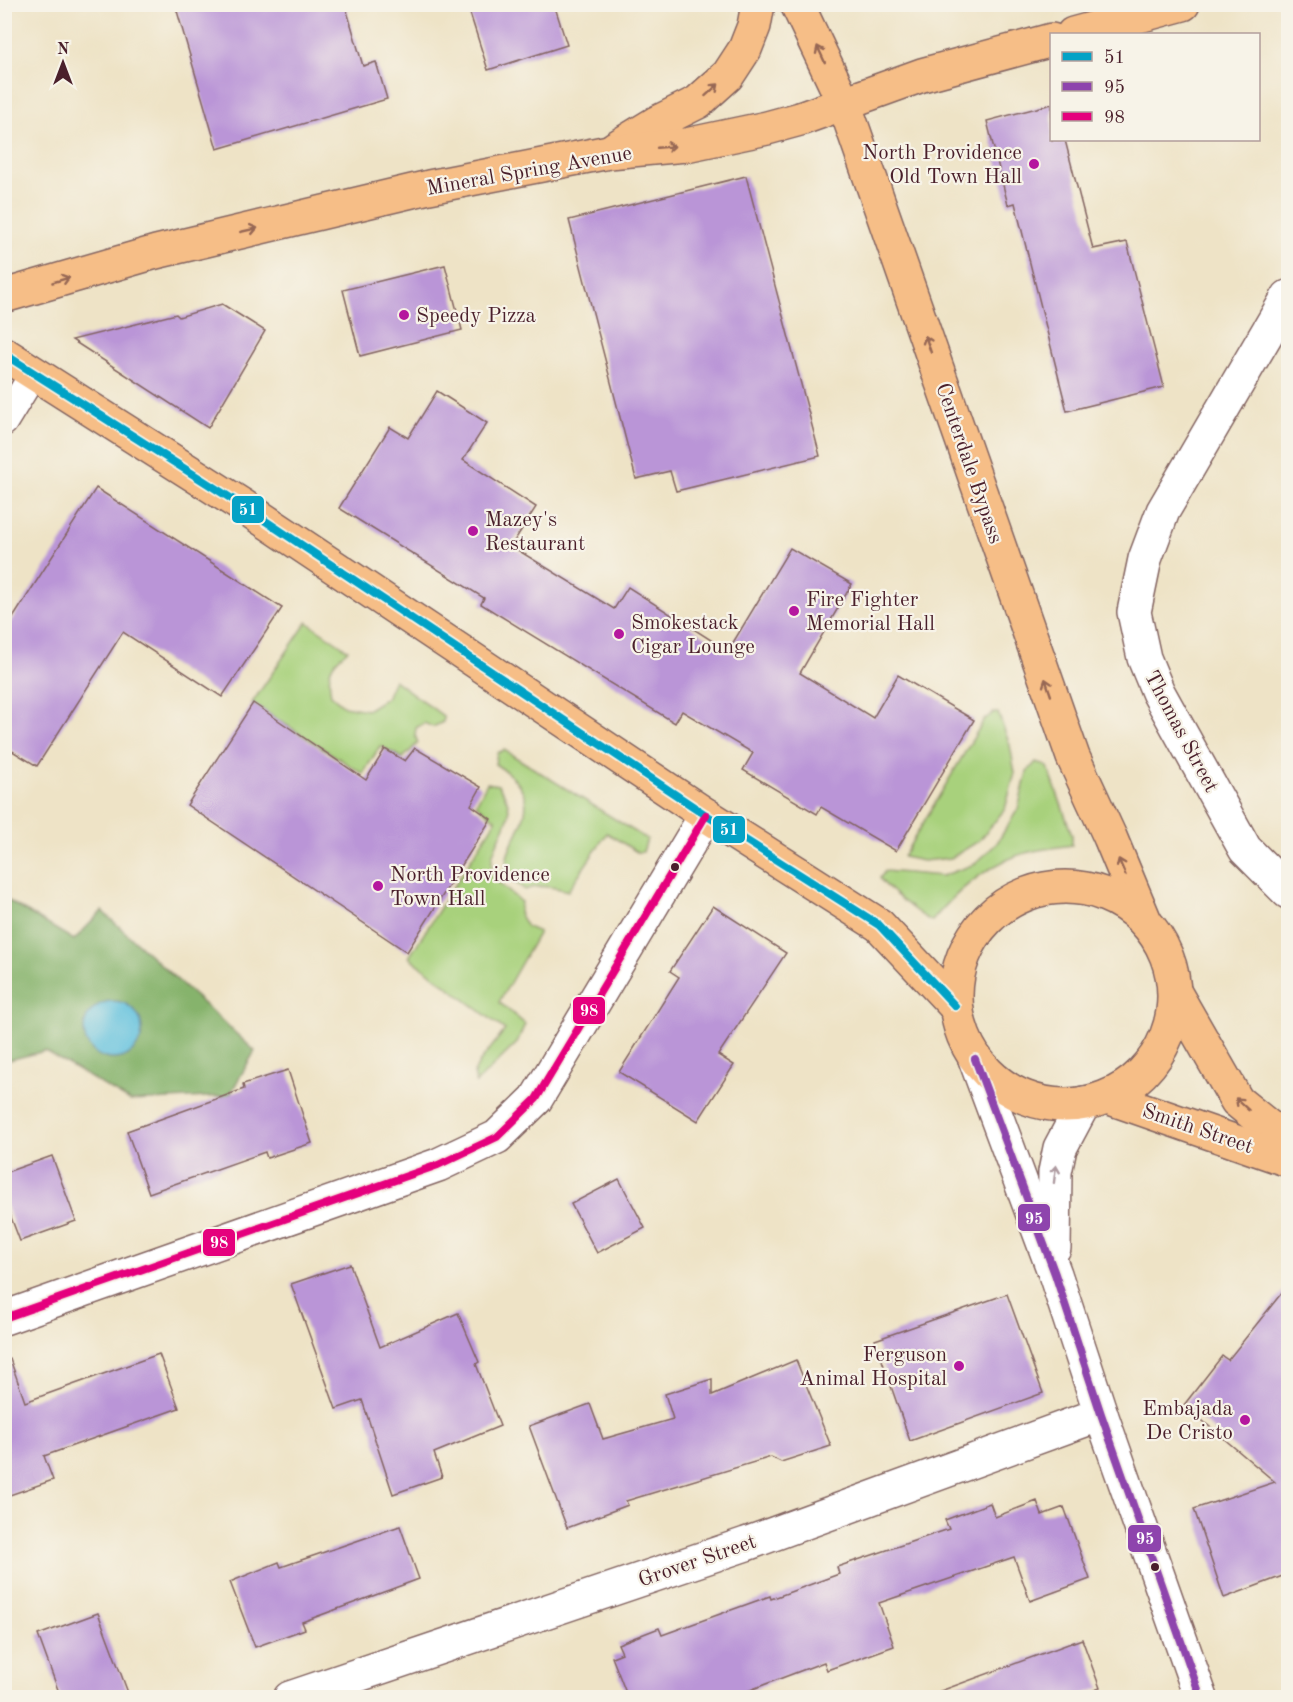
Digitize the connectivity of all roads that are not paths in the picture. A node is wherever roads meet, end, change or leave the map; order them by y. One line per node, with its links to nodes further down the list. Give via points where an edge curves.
1 (758, 4): 7 (main road, one-way to 1, via 699,102 728,75 745,49)
2 (797, 4): 6 (main road, Centerdale Bypass, one-way to 2)
3 (1183, 4): 4 (main road)
4 (1077, 33)
5 (1050, 41): 6 (main road, Mineral Spring Avenue, via 922,75)
6 (844, 103): 7 (main road, Mineral Spring Avenue, one-way to 6, via 686,145 789,122); 15 (main road, Centerdale Bypass, one-way to 6, via 1073,757)
7 (609, 152): 8 (main road, Mineral Spring Avenue, one-way to 7, via 156,252 429,187)
8 (4, 296)
9 (1288, 297): 14 (street, Thomas Street, via 1163,512 1145,559 1134,612 1144,658 1158,692 1245,849)
10 (4, 354): 11 (main road)
11 (34, 373): 12 (lane); 13 (main road, via 243,506)
12 (4, 422)
13 (706, 815): 17 (main road, via 879,925); 23 (street, via 536,1099 497,1137 438,1165)
14 (1288, 892)
15 (1145, 921): 16 (main road, via 1168,959); 17 (main road, via 1121,902 1094,890 1064,886 1034,890 1006,903 984,922 966,947 957,975)
16 (1174, 993): 19 (main road, via 1172,1019 1149,1066 1130,1084); 20 (main road, Smith Street, one-way to 16, via 1237,1101)
17 (955, 1006): 18 (main road, via 961,1034)
18 (975, 1059): 19 (main road, via 992,1078 1027,1098 1060,1105); 22 (street)
19 (1095, 1100): 21 (main road, Smith Street); 22 (street, one-way to 19, via 1055,1172 1060,1148)
20 (1288, 1139)
21 (1288, 1160)
22 (1055, 1274): 24 (street)
23 (4, 1318)
24 (1101, 1414): 25 (street, Grover Street, via 746,1544); 26 (street)
25 (290, 1698)
26 (1201, 1698)

